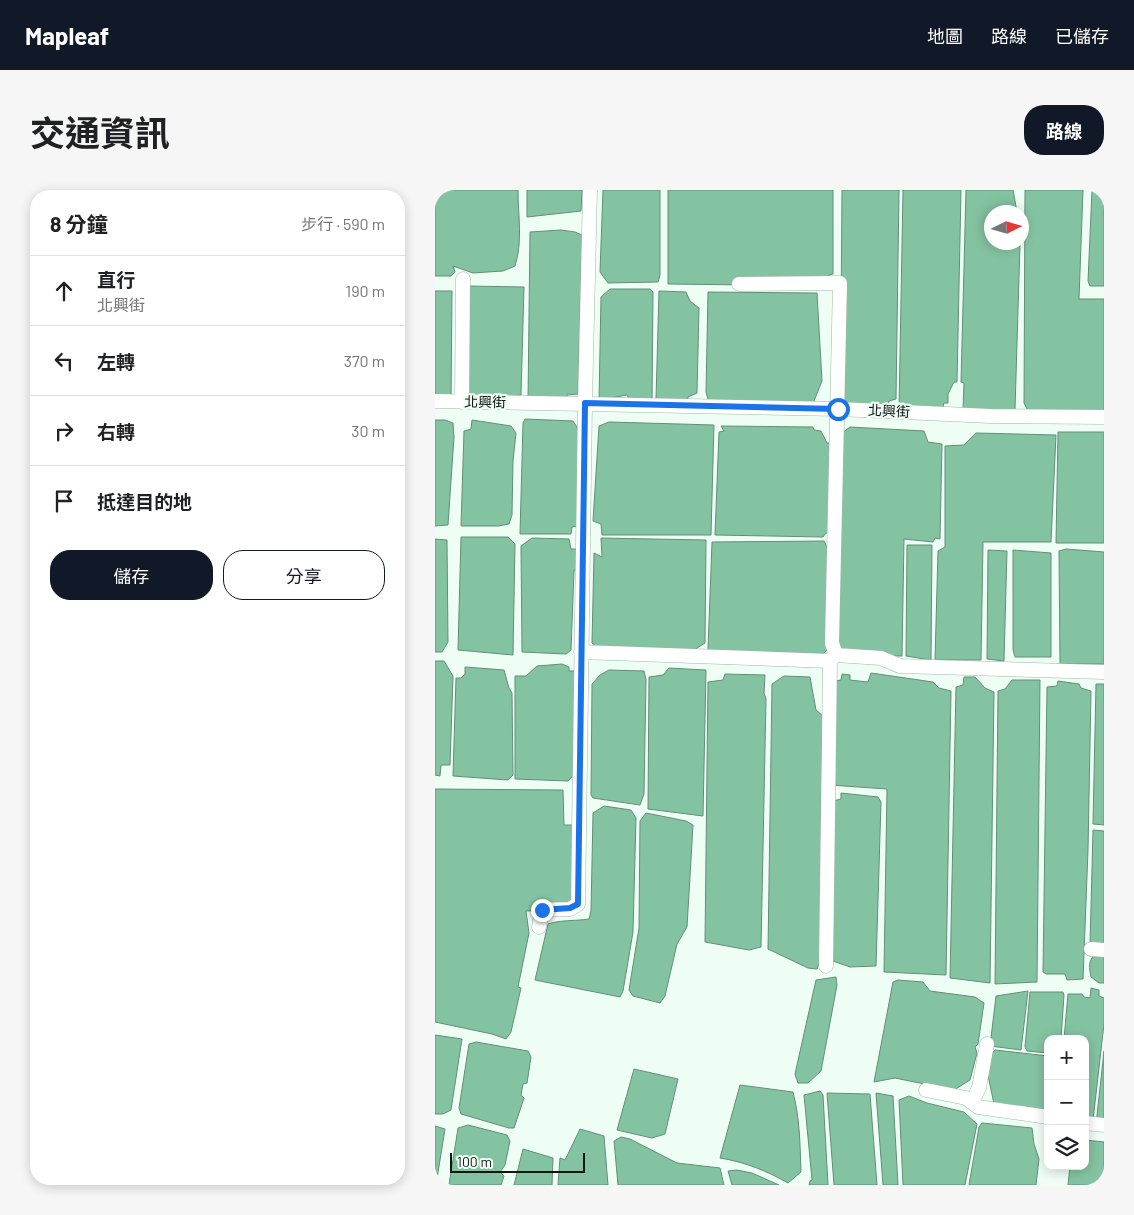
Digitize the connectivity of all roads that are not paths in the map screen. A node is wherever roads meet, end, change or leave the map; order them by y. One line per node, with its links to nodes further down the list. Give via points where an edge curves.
1 (590, 190): 6 (street)
2 (463, 279): 5 (street)
3 (739, 284): 7 (street, via 840,283)
4 (435, 402): 5 (street, 北興街)
5 (462, 402): 6 (street, 北興街)
6 (585, 403): 7 (street, 北興街); 9 (street)
7 (838, 409): 8 (street, 北興街); 10 (street)
8 (1104, 417)
9 (581, 652): 10 (street); 12 (street, via 578,904 570,908 542,910)
10 (833, 658): 11 (street, via 881,658 900,666); 13 (street)
11 (1104, 672)
12 (539, 927)
13 (826, 966)
14 (987, 1044): 16 (street, via 979,1088)
15 (926, 1090): 16 (street)
16 (972, 1102): 17 (street, via 978,1107)
17 (1044, 1116)
18 (1089, 1123): 19 (street)
19 (1104, 1125)
20 (1089, 1130): 21 (street)
21 (1104, 1132)

